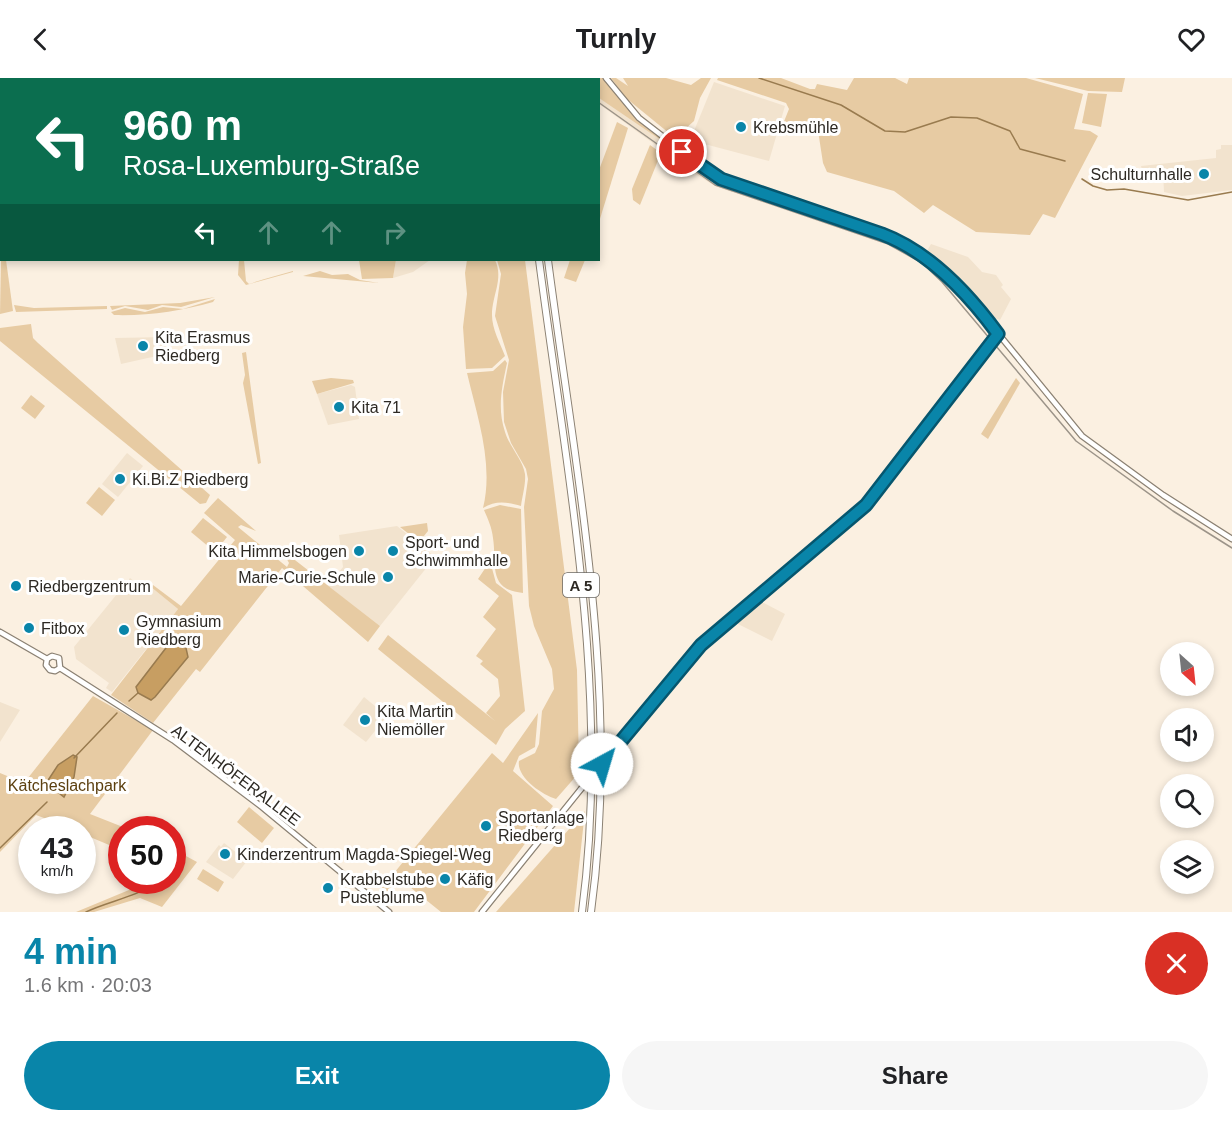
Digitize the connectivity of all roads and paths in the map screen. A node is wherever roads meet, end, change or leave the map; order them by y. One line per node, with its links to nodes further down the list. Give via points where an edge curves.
1 (606, 78): 4 (main road, via 639,118 709,172 736,185 889,236 915,251 960,288)
2 (539, 261): 11 (highway, A 5, via 590,667 592,797)
3 (548, 261): 12 (highway, A 5, via 599,666 601,796)
4 (998, 334): 5 (main road, via 1082,436); 10 (main road, bridge, via 861,511 701,645)
5 (1232, 539)
6 (0, 632): 7 (main road, ALTENHÖFERALLEE)
7 (47, 659): 8 (main road, ALTENHÖFERALLEE, via 50,670); 8 (main road, ALTENHÖFERALLEE, via 59,658)
8 (60, 668): 9 (main road, ALTENHÖFERALLEE, via 173,740 262,807)
9 (389, 912)
10 (482, 912)
11 (582, 912)
12 (591, 912)

